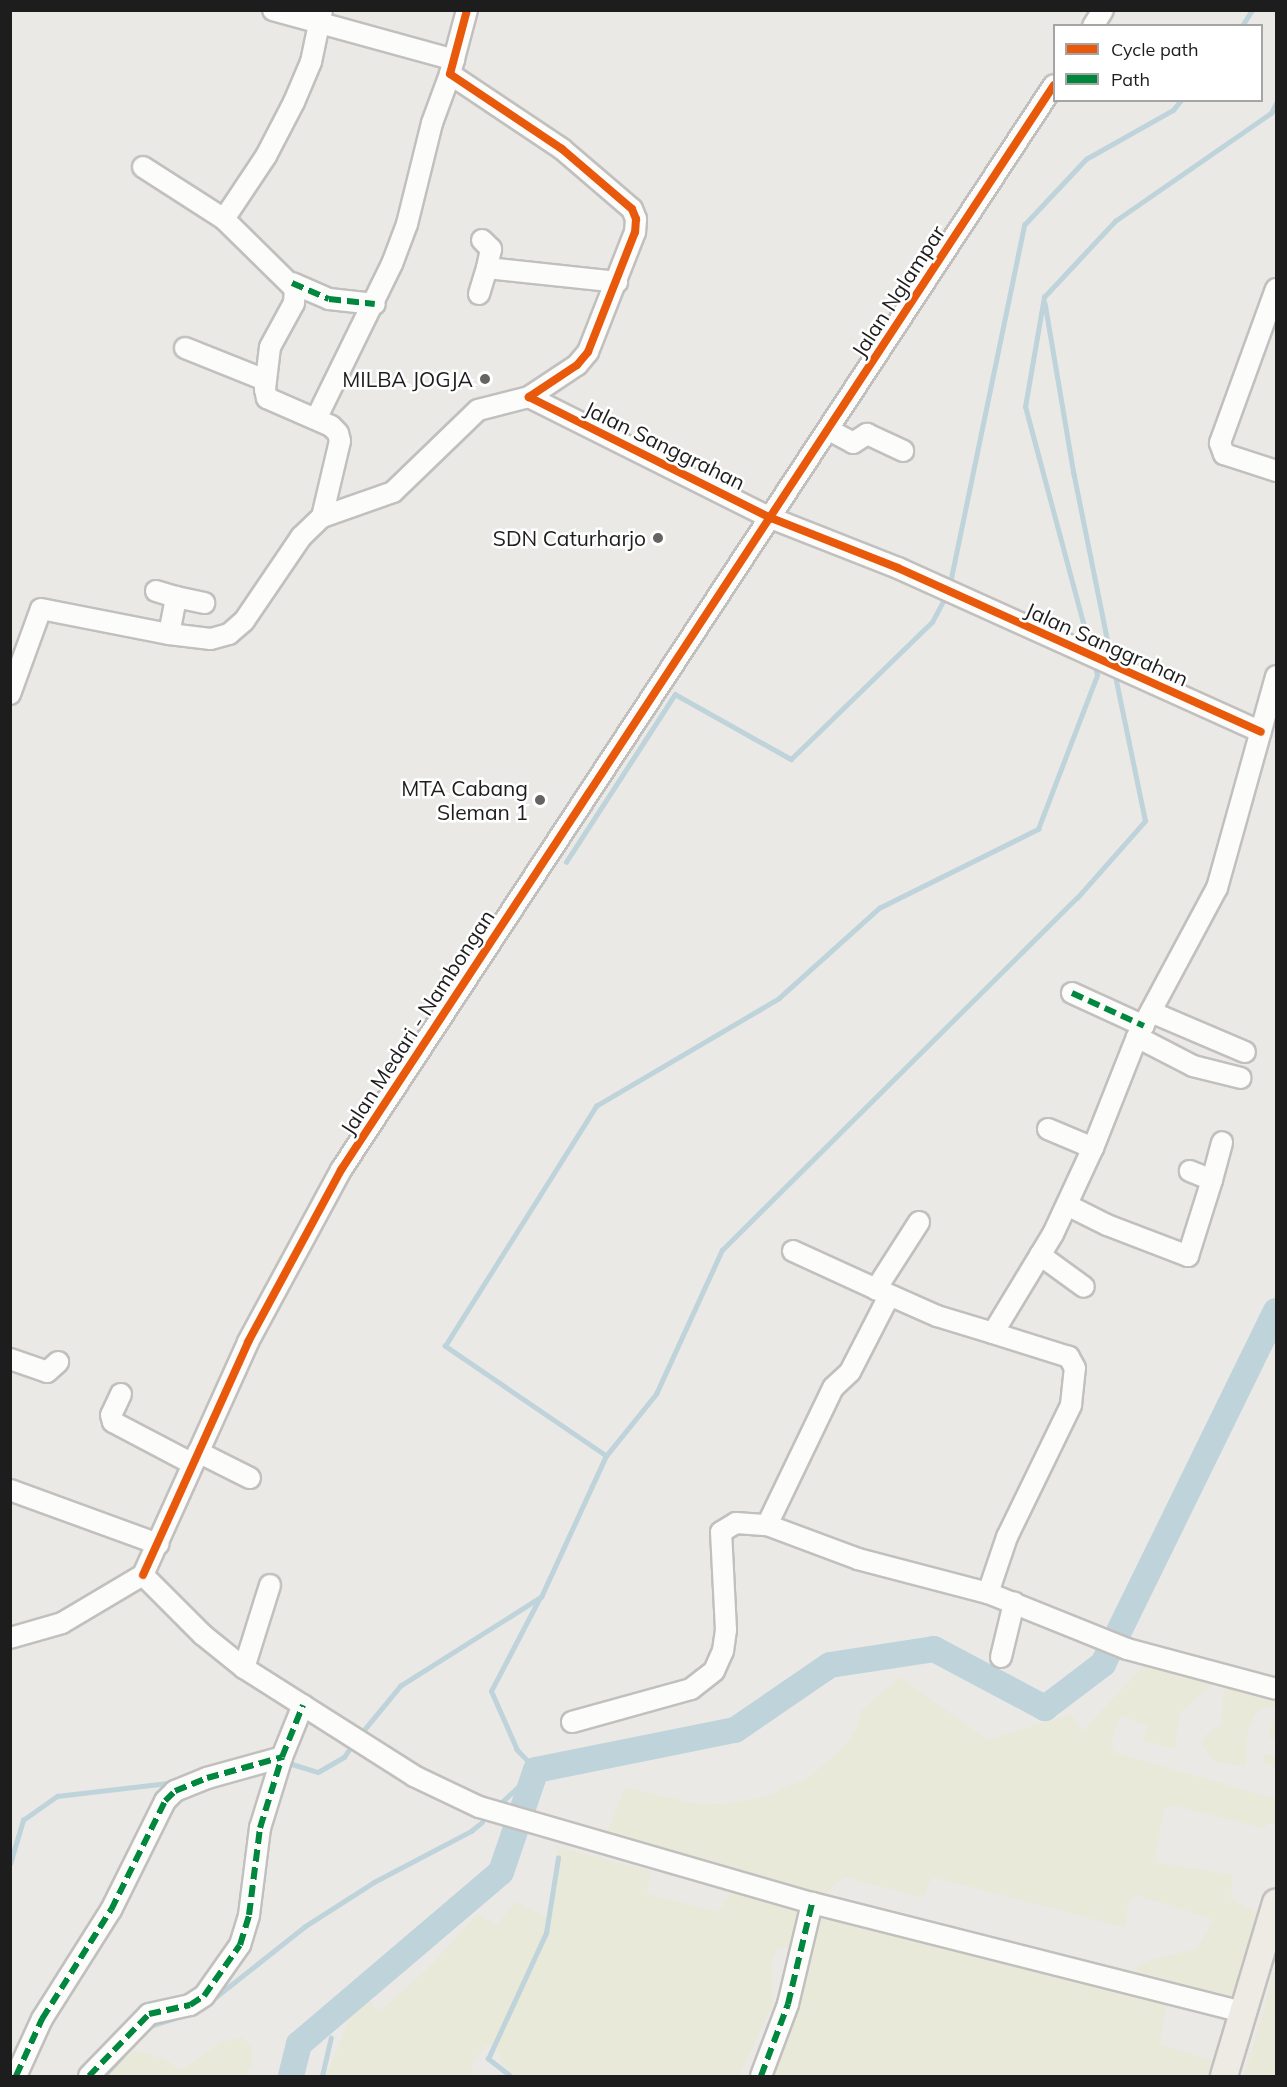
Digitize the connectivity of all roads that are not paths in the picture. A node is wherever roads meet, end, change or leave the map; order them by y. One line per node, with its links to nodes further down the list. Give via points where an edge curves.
1 (273, 10): 4 (street)
2 (467, 10): 6 (street)
3 (1103, 10): 5 (street)
4 (321, 16): 6 (street); 9 (street, via 311,62 294,102 266,156)
5 (1094, 24)
6 (452, 67): 12 (street, via 562,149 632,209 635,232); 16 (street, via 432,123 407,224)
7 (1053, 87): 21 (street, Jalan Nglampar)
8 (143, 167): 9 (street)
9 (224, 219): 13 (street)
10 (482, 240): 11 (street, via 491,249)
11 (487, 268): 12 (street); 15 (street)
12 (617, 282): 19 (street, via 588,352 577,365)
13 (292, 284): 16 (street, via 329,299); 18 (street, via 294,303 270,347)
14 (1276, 290): 23 (street, via 1220,443 1224,454)
15 (479, 294)
16 (375, 304): 20 (street)
17 (185, 348): 18 (street)
18 (265, 380): 20 (street, via 267,398)
19 (529, 397): 24 (street, via 478,410 400,487); 25 (street, Jalan Sanggrahan)
20 (316, 420): 24 (street, via 331,426 340,441)
21 (829, 430): 22 (street, via 853,443 867,434); 25 (street, Jalan Nglampar)
22 (903, 451)
23 (1276, 471)
24 (322, 517): 29 (street, via 301,537 244,621 229,634 211,639)
25 (771, 518): 32 (street, Jalan Sanggrahan, via 898,568); 52 (street, Jalan Medari - Nambongan, via 341,1170 248,1342)
26 (156, 591): 27 (street)
27 (176, 597): 28 (street); 29 (street)
28 (204, 603)
29 (169, 634): 31 (street, via 41,609)
30 (1276, 676): 32 (street)
31 (10, 694)
32 (1261, 732): 34 (street, via 1216,888)
33 (1072, 993): 34 (street)
34 (1144, 1025): 35 (street); 36 (street, via 1193,1066); 39 (street)
35 (1245, 1052)
36 (1241, 1078)
37 (1048, 1129): 39 (street)
38 (1222, 1142): 41 (street)
39 (1093, 1148): 42 (street)
40 (1190, 1171): 41 (street)
41 (1212, 1180): 42 (street, via 1188,1256 1107,1226)
42 (1067, 1205): 45 (street)
43 (919, 1222): 47 (street)
44 (793, 1251): 47 (street)
45 (1040, 1255): 46 (street); 48 (street)
46 (1084, 1287)
47 (882, 1293): 48 (street); 55 (street, via 850,1372 833,1388)
48 (993, 1333): 59 (street, via 1070,1357 1075,1368 1071,1405 1007,1537)
49 (10, 1359): 50 (street, via 47,1372)
50 (58, 1362)
51 (121, 1394): 52 (street, via 111,1415 113,1422)
52 (195, 1458): 53 (street); 56 (street, Jalan Medari - Nambongan)
53 (250, 1478)
54 (10, 1490): 56 (street)
55 (767, 1525): 59 (street, via 858,1559); 66 (street, via 730,1524 721,1532 726,1630 723,1651 714,1671 691,1689)
56 (158, 1544): 57 (street, Jalan Medari - Nambongan)
57 (144, 1575): 61 (street, via 62,1623); 63 (street, via 203,1635)
58 (270, 1585): 63 (street)
59 (988, 1593): 60 (street)
60 (1014, 1603): 62 (street); 64 (street, via 1128,1649)
61 (10, 1638)
62 (1001, 1657)
63 (244, 1668): 65 (street)
64 (1276, 1689)
65 (303, 1705): 67 (street); 68 (street, via 414,1776 501,1815)
66 (572, 1722)
67 (282, 1757): 71 (street, via 207,1778 175,1791 165,1801 111,1910 42,2019); 72 (street, via 260,1828 246,1931 223,1973 204,1996 190,2005 149,2014)
68 (812, 1903): 70 (street); 73 (street, via 788,2004)
69 (1276, 1903): 70 (main road)
70 (1242, 2012): 74 (main road)
71 (16, 2076)
72 (89, 2076)
73 (761, 2076)
74 (1224, 2076)

